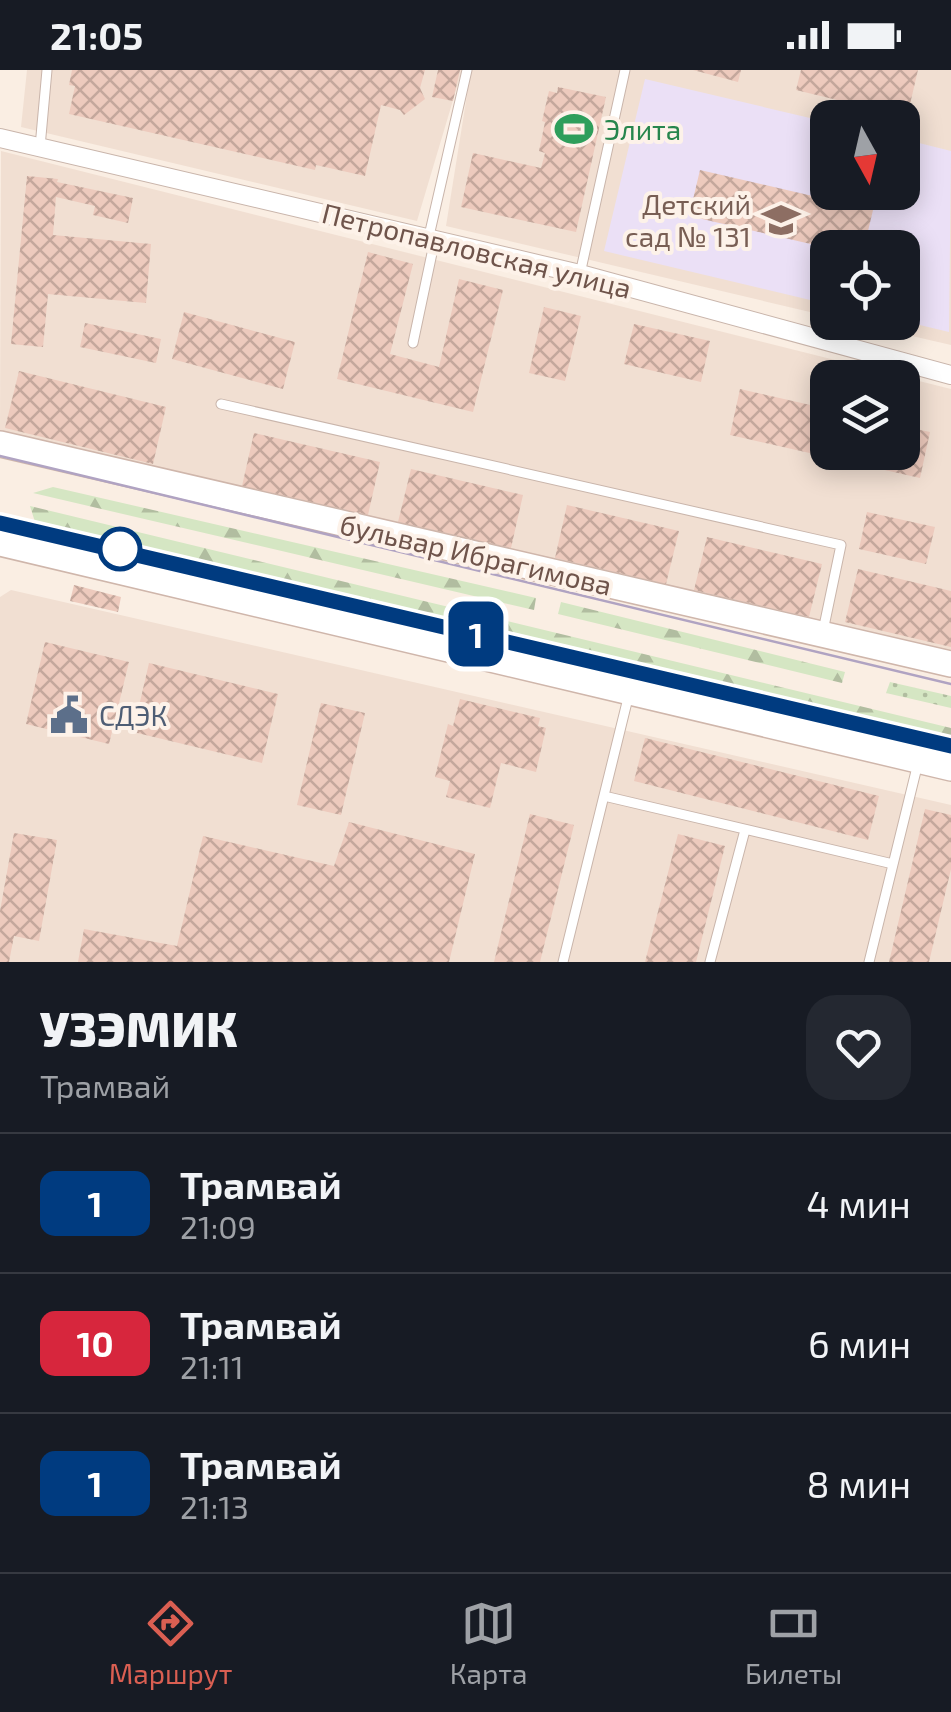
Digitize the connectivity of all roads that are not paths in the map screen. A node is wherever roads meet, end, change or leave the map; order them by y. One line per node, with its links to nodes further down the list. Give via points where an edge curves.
1 (47, 70): 5 (lane)
2 (467, 70): 6 (lane)
3 (625, 70): 7 (lane)
4 (0, 138): 5 (street, Петропавловская улица)
5 (40, 147): 6 (street, Петропавловская улица)
6 (432, 238): 7 (street, Петропавловская улица); 8 (lane)
7 (580, 274): 9 (street, Петропавловская улица)
8 (413, 343)
9 (951, 374)
10 (220, 404): 13 (lane, via 842,546)
11 (0, 444): 13 (main road, бульвар Ибрагимова)
12 (0, 543): 15 (main road)
13 (822, 634): 14 (main road, бульвар Ибрагимова)
14 (951, 664)
15 (630, 692): 16 (main road); 18 (lane)
16 (918, 760): 17 (main road); 20 (lane)
17 (951, 768)
18 (604, 796): 19 (lane); 21 (lane)
19 (744, 830): 20 (lane); 22 (lane)
20 (894, 864): 23 (lane)
21 (563, 962)
22 (710, 962)
23 (870, 962)

